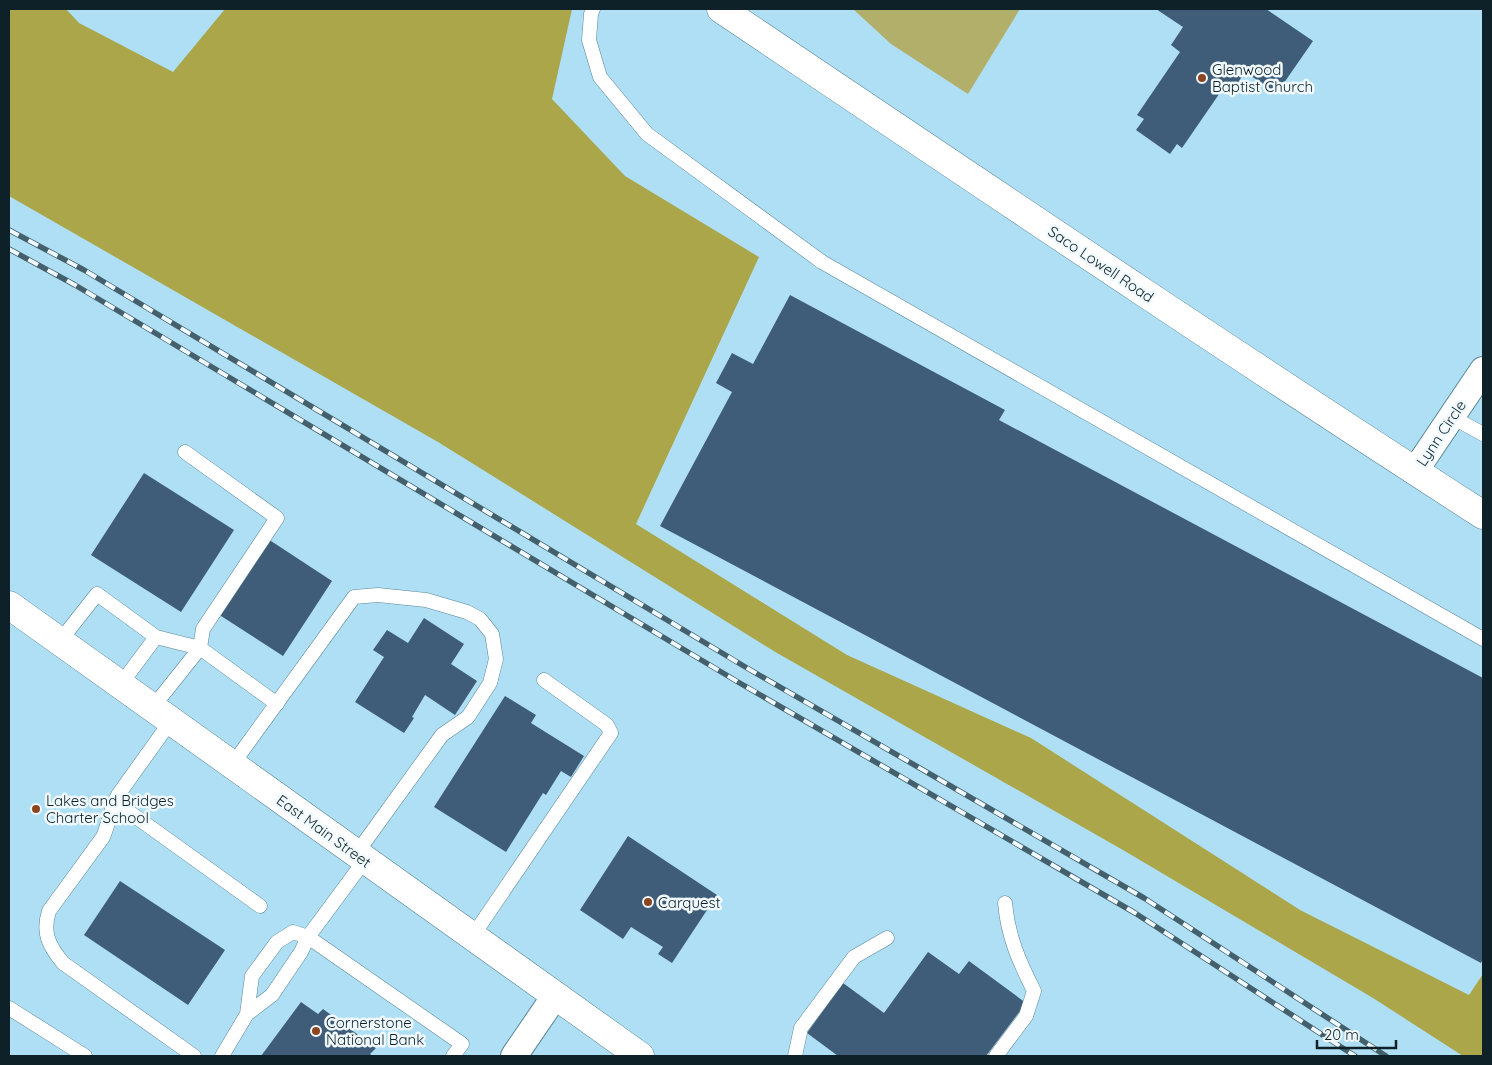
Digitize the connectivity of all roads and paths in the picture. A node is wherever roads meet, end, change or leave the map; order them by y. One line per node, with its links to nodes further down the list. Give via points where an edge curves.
1 (593, 9): 11 (lane, via 589,40 600,77 647,134 822,262)
2 (721, 9): 7 (street, Saco Lowell Road)
3 (1483, 370): 4 (street, Lynn Circle)
4 (1452, 417): 5 (lane); 7 (street, Lynn Circle)
5 (1483, 434)
6 (185, 452): 13 (lane, via 277,518 203,629)
7 (1415, 471): 8 (street, Saco Lowell Road)
8 (1483, 515)
9 (9, 605): 12 (street, East Main Street)
10 (156, 637): 12 (lane, via 97,594); 13 (lane); 15 (lane)
11 (1483, 639)
12 (60, 641): 15 (street, East Main Street)
13 (200, 648): 16 (lane); 17 (lane)
14 (544, 680): 24 (lane, via 607,725 611,733)
15 (121, 684): 17 (street, East Main Street)
16 (277, 704): 18 (lane); 20 (lane, via 354,597 378,595 446,604 480,619 492,634 496,659 490,683 468,717 442,735)
17 (162, 714): 18 (street, East Main Street); 19 (lane)
18 (232, 765): 20 (street, East Main Street)
19 (112, 806): 22 (lane, via 132,814); 30 (lane, via 103,837 49,910 46,936 63,963)
20 (360, 857): 23 (lane); 24 (street, East Main Street)
21 (1005, 903): 36 (lane, via 1006,922 1017,956 1034,991 1026,1016)
22 (260, 906)
23 (308, 936): 28 (lane, via 272,995); 28 (lane, via 293,932 277,942 252,976); 32 (lane, via 462,1044)
24 (472, 937): 26 (street, East Main Street)
25 (887, 938): 35 (lane, via 854,957 801,1028)
26 (555, 996): 33 (street); 34 (street, East Main Street)
27 (9, 1008): 29 (lane)
28 (247, 1014): 31 (lane)
29 (85, 1056)
30 (194, 1056)
31 (222, 1056)
32 (454, 1056)
33 (514, 1056)
34 (640, 1056)
35 (795, 1056)
36 (996, 1056)

